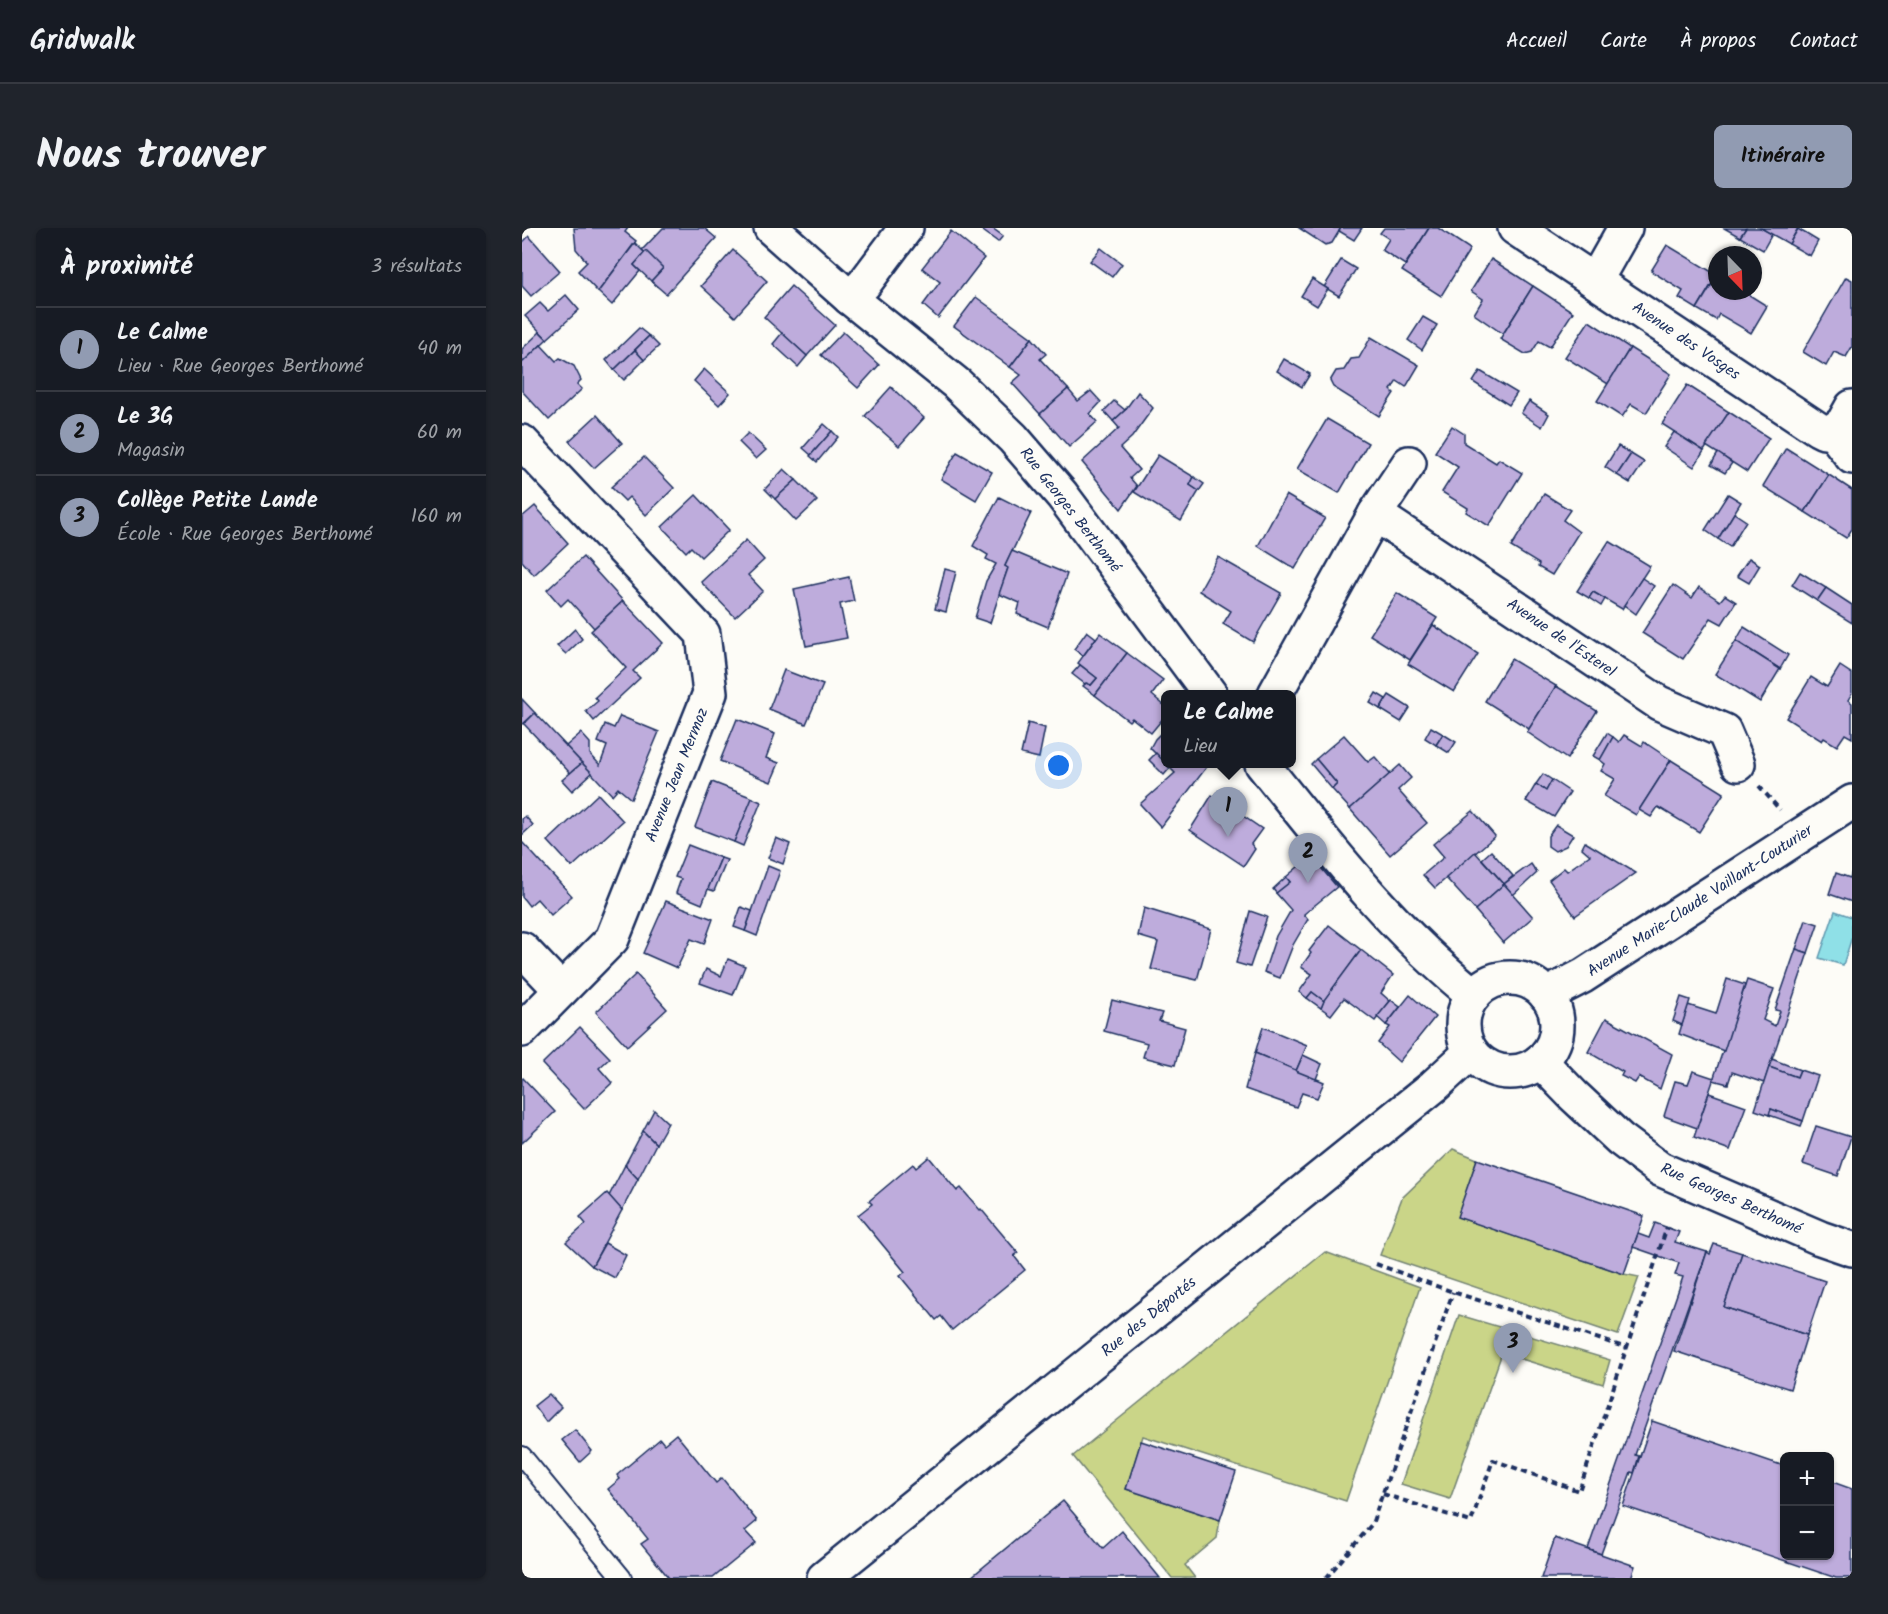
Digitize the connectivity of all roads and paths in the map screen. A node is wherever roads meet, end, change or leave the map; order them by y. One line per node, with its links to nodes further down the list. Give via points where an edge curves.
1 (771, 228): 6 (street, Rue Georges Berthomé)
2 (906, 228): 6 (street)
3 (1515, 228): 5 (street, Avenue des Vosges)
4 (1625, 228): 5 (street)
5 (1595, 281): 7 (street, Avenue des Vosges, via 1818,429 1824,432)
6 (850, 298): 12 (street, Rue Georges Berthomé, via 957,384 1013,438 1062,495)
7 (1842, 419): 9 (street, Avenue des Vosges)
8 (522, 442): 19 (street, Avenue Jean Mermoz, via 703,634 710,693 612,939)
9 (1852, 457)
10 (1409, 463): 11 (street)
11 (1375, 514): 13 (street); 14 (street, Avenue de l'Esterel, via 1659,703 1724,730)
12 (1206, 690)
13 (1277, 690)
14 (1738, 764): 17 (path)
15 (1265, 768): 20 (street, via 1344,867 1440,968)
16 (1852, 802): 21 (street, Avenue Marie-Claude Vaillant-Couturier, via 1583,976)
17 (1788, 818)
18 (522, 949): 19 (street)
19 (561, 990): 22 (street, Avenue Jean Mermoz)
20 (1474, 995): 21 (street, via 1486,985 1514,979 1526,981); 23 (street, via 1463,1023 1464,1038)
21 (1546, 995): 24 (street, via 1557,1026 1555,1039)
22 (522, 1030)
23 (1471, 1052): 24 (street, via 1482,1064 1511,1072); 33 (street, Rue des Déportés)
24 (1540, 1061): 26 (street, Rue Georges Berthomé, via 1620,1139 1660,1169)
25 (1667, 1227): 29 (path)
26 (1852, 1249)
27 (1376, 1264): 28 (path)
28 (1453, 1292): 29 (path); 31 (path)
29 (1627, 1348): 31 (path, via 1579,1491 1493,1460 1471,1522)
30 (522, 1456): 32 (lane)
31 (1383, 1494): 34 (path, via 1372,1524)
32 (622, 1578)
33 (824, 1578)
34 (1326, 1578)

